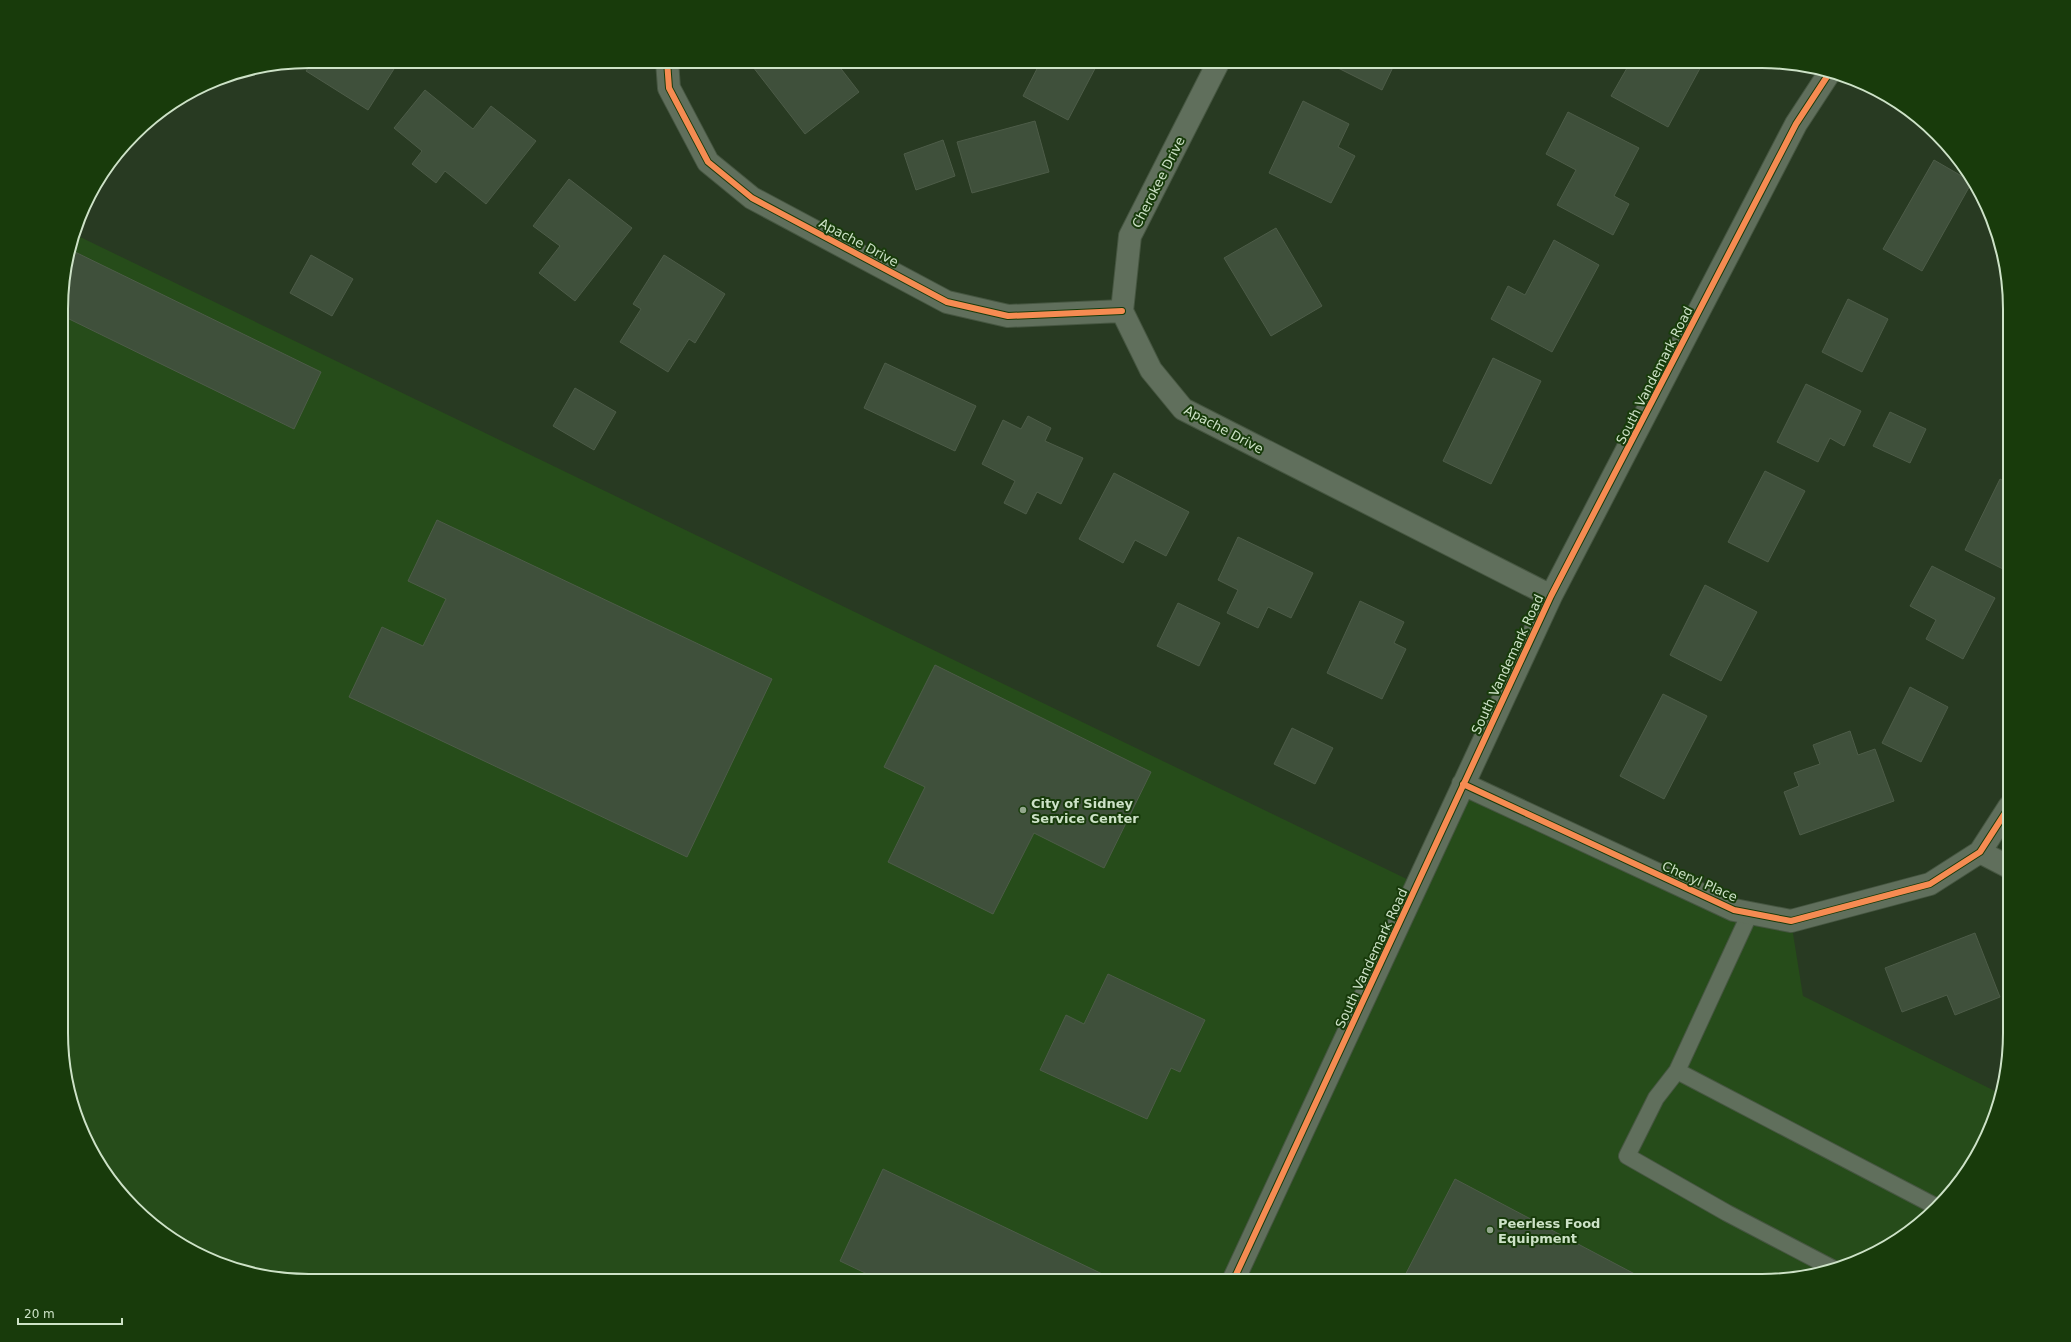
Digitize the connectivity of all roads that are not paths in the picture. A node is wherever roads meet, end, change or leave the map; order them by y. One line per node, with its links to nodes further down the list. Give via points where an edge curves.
1 (668, 68): 4 (street, Apache Drive, via 669,88 708,162 752,198 947,302 1008,316)
2 (1215, 68): 4 (street, Cherokee Drive, via 1130,236)
3 (1827, 77): 5 (street, South Vandemark Road, via 1796,124)
4 (1122, 311): 5 (street, Apache Drive, via 1151,370 1183,409)
5 (1551, 596): 6 (street, South Vandemark Road)
6 (1463, 784): 10 (street, Cheryl Place, via 1734,910); 14 (street, South Vandemark Road)
7 (2003, 818): 8 (street)
8 (1980, 852): 9 (street); 10 (street, Cheryl Place, via 1930,884 1792,920)
9 (2003, 864)
10 (1750, 913): 11 (lane)
11 (1677, 1071): 12 (lane); 13 (lane, via 1656,1098 1627,1156 1727,1213)
12 (1931, 1204)
13 (1827, 1265)
14 (1237, 1274)

